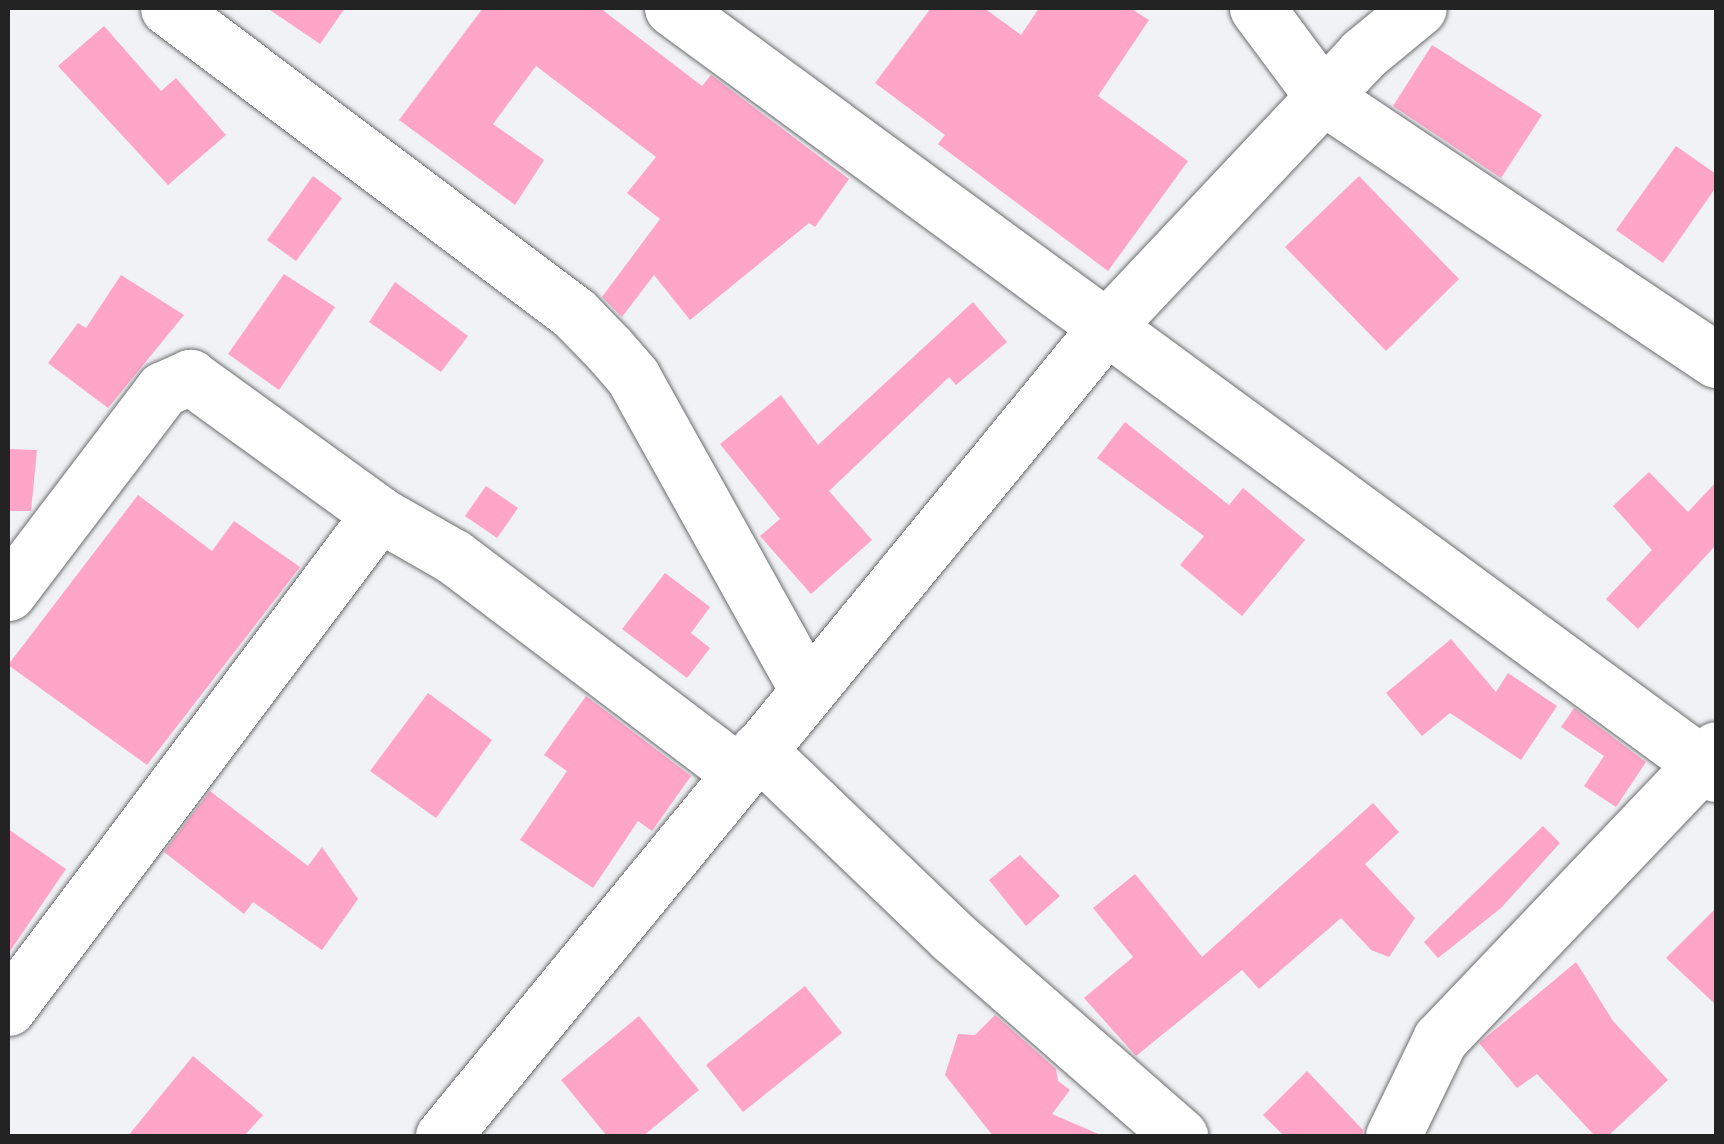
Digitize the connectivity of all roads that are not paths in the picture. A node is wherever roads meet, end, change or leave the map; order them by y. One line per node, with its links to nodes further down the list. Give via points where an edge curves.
1 (168, 8): 10 (street, via 574,313 608,349 634,377)
2 (672, 8): 6 (street)
3 (1257, 8): 5 (street)
4 (1419, 8): 5 (street)
5 (1323, 97): 6 (street); 7 (street)
6 (1108, 326): 10 (street); 12 (street)
7 (1716, 360)
8 (378, 514): 9 (street, via 190,377 163,389); 11 (street, via 454,558); 13 (street)
9 (8, 593)
10 (807, 689): 11 (street)
11 (748, 761): 14 (street); 15 (street)
12 (1712, 761): 16 (street, via 1440,1039)
13 (8, 1008)
14 (443, 1136)
15 (1180, 1136)
16 (1392, 1136)

